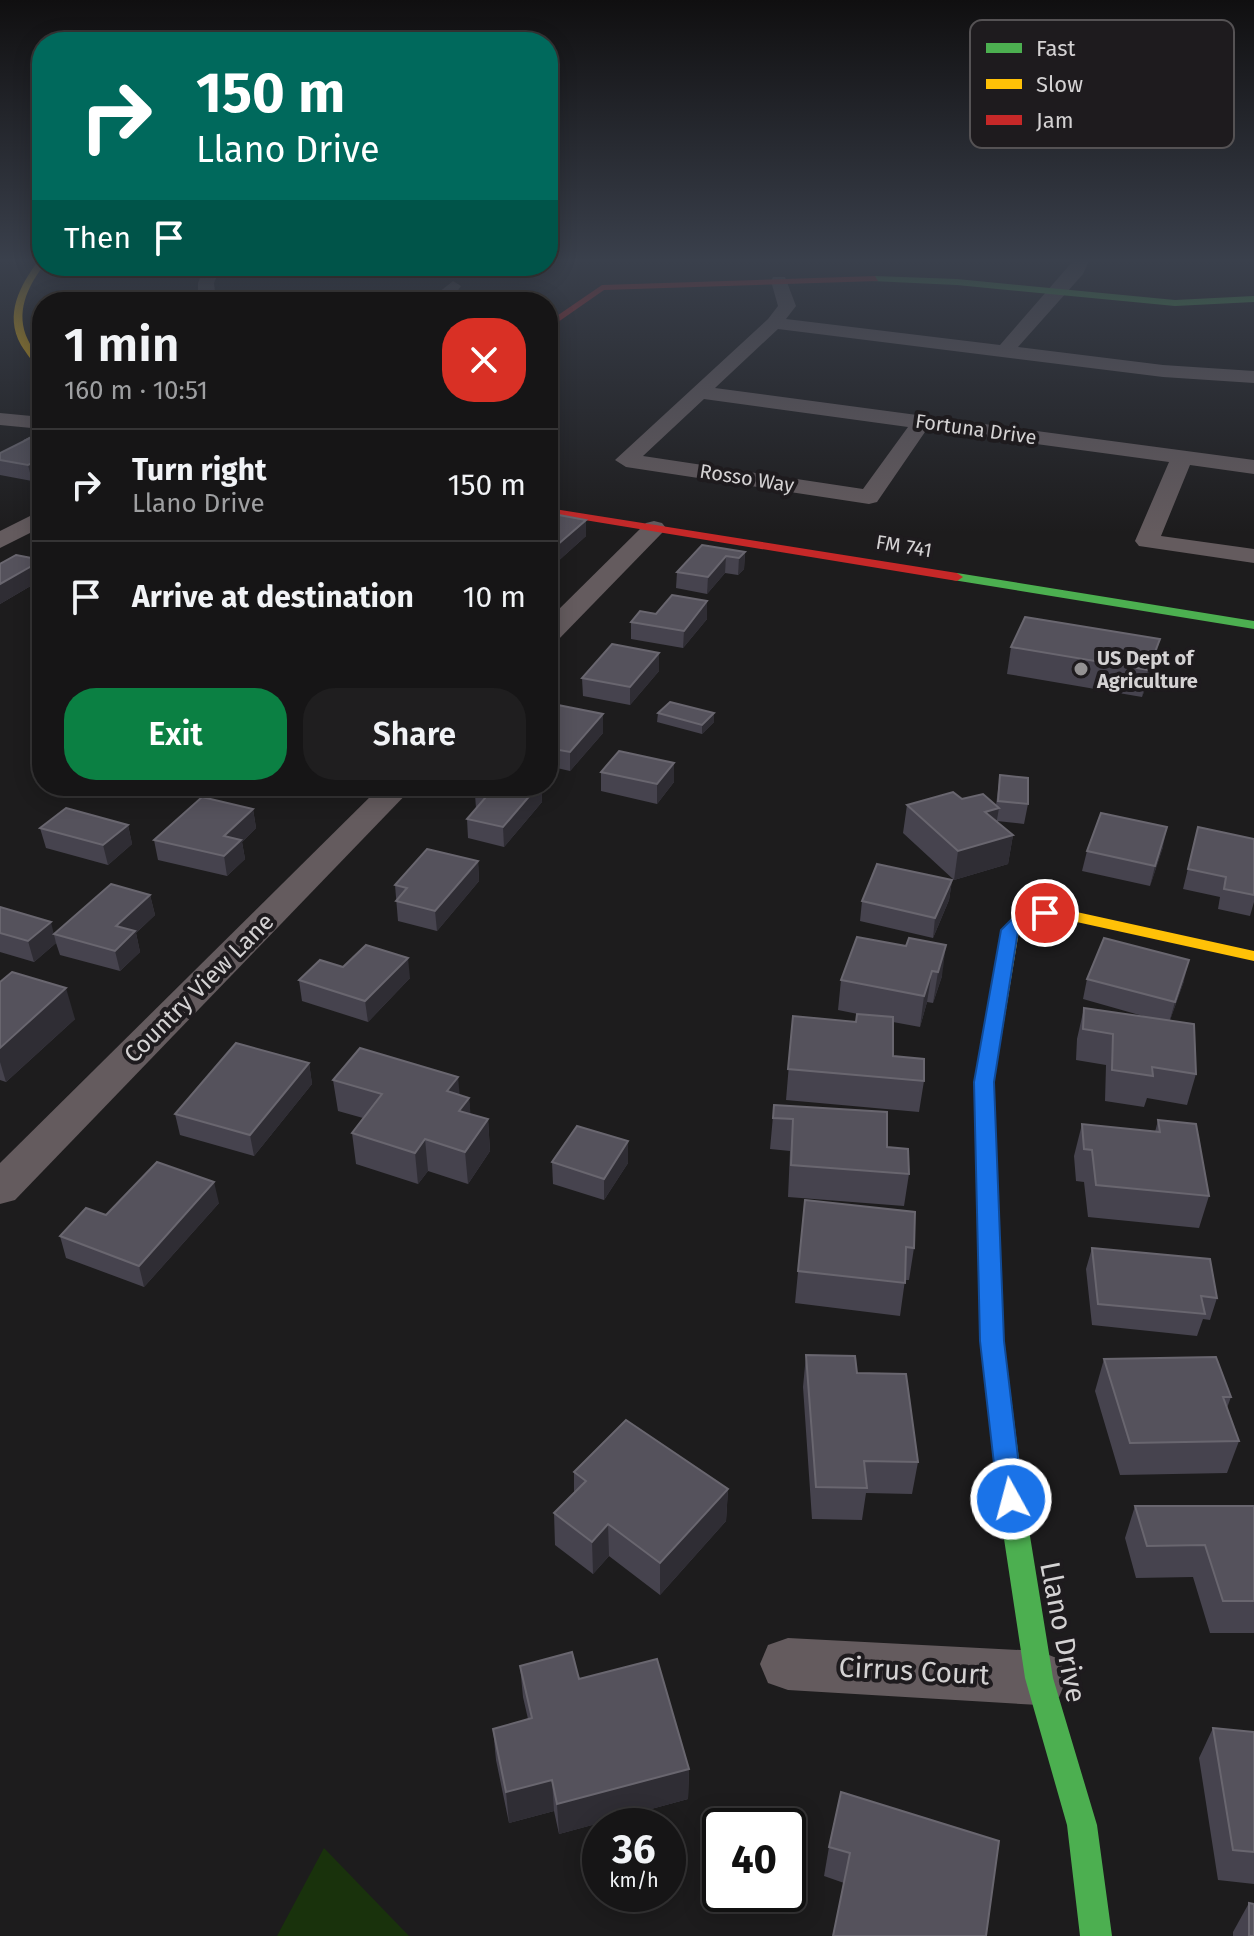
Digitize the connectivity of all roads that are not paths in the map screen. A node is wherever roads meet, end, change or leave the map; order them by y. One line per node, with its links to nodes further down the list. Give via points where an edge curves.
1 (743, 351): 5 (street)
2 (999, 351): 3 (street)
3 (1004, 352): 4 (street)
4 (1254, 377)
5 (698, 392): 8 (street, Fortuna Drive); 8 (street, Rosso Way, via 626,460 869,497)
6 (0, 419): 7 (street)
7 (32, 422)
8 (922, 422): 9 (street, Fortuna Drive)
9 (1182, 457): 10 (street, Fortuna Drive); 15 (street, via 1147,541)
10 (1254, 467)
11 (558, 513): 13 (street, FM 741 / FM 741)
12 (32, 523): 14 (street)
13 (654, 528): 16 (street); 17 (street, FM 741 / FM 741)
14 (0, 541)
15 (1254, 556)
16 (558, 625)
17 (1254, 625)
18 (389, 796): 20 (street, Country View Lane)
19 (1254, 956): 22 (street, Llano Drive, via 1063,914 1028,912 1010,930 984,1082 985,1199 999,1410)
20 (0, 1189)
21 (788, 1664): 22 (street, Cirrus Court)
22 (1039, 1678): 23 (street, Llano Drive, via 1082,1825)
23 (1096, 1936)

